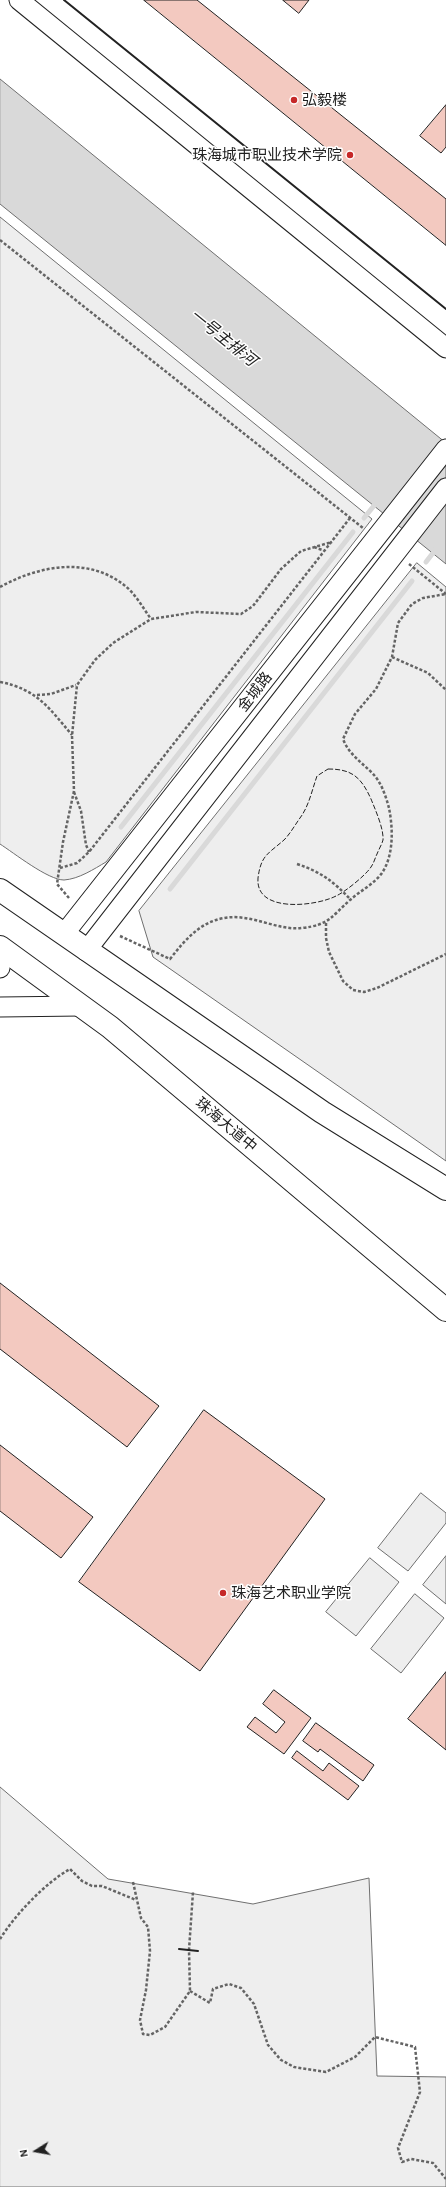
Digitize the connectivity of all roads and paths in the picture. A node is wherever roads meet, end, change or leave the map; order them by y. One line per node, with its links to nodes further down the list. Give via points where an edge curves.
1 (19, 0): 3 (street)
2 (0, 240): 6 (path)
3 (446, 348)
4 (446, 449): 7 (street, 金城路)
5 (446, 488): 11 (street, 金城路)
6 (350, 518): 7 (path); 8 (path)
7 (376, 539): 30 (street, 金城路)
8 (332, 542): 9 (path); 10 (path)
9 (313, 547): 10 (path); 14 (path, via 301,551 281,569 253,606 241,614 196,612)
10 (325, 551): 22 (path)
11 (396, 554): 13 (path); 29 (street, 金城路)
12 (0, 587): 14 (path, via 36,570 60,566 79,568 104,574 125,585)
13 (446, 594): 15 (path, via 423,598 412,604 398,623)
14 (151, 618): 17 (path, via 113,643 95,660)
15 (392, 657): 18 (path, via 428,673); 27 (path, via 376,689 355,714 343,739 346,747 375,776 383,789 392,834 382,872)
16 (0, 682): 19 (path)
17 (77, 685): 19 (path, via 51,694); 20 (path)
18 (446, 690)
19 (36, 695): 20 (path, via 50,707)
20 (72, 736): 21 (path)
21 (74, 791): 22 (path, via 81,811); 24 (path)
22 (89, 852): 24 (path, via 77,863)
23 (297, 864): 27 (path, via 319,872 334,882)
24 (60, 868): 25 (path)
25 (57, 884)
26 (0, 890): 30 (highway)
27 (351, 900): 28 (path)
28 (326, 923): 29 (path, via 301,929 251,918 225,918 208,923 190,935 170,959); 32 (path, via 329,952 343,981 353,990 364,992 377,988)
29 (103, 928): 31 (street, 金城路)
30 (64, 934): 31 (highway)
31 (86, 951): 36 (highway, via 322,1112)
32 (446, 954)
33 (0, 955): 34 (highway, 珠海大道中)
34 (81, 1006): 35 (street); 37 (highway, 珠海大道中, via 116,1032)
35 (0, 1007)
36 (446, 1188)
37 (446, 1310)
38 (133, 1882): 40 (path)
39 (193, 1892): 42 (path, via 189,1950)
40 (136, 1900): 41 (path, via 102,1886 87,1884 70,1869 50,1882); 42 (path, via 141,1918 148,1927 150,1951 140,2020 143,2034 150,2035 165,2027)
41 (0, 1939)
42 (190, 1991): 43 (path, via 210,2003 214,1989 229,1984 241,1988 254,2004 268,2045 281,2060 294,2067 326,2072 355,2057 375,2037 415,2047 420,2092 398,2148 402,2162 411,2159 433,2163)
43 (446, 2179)

